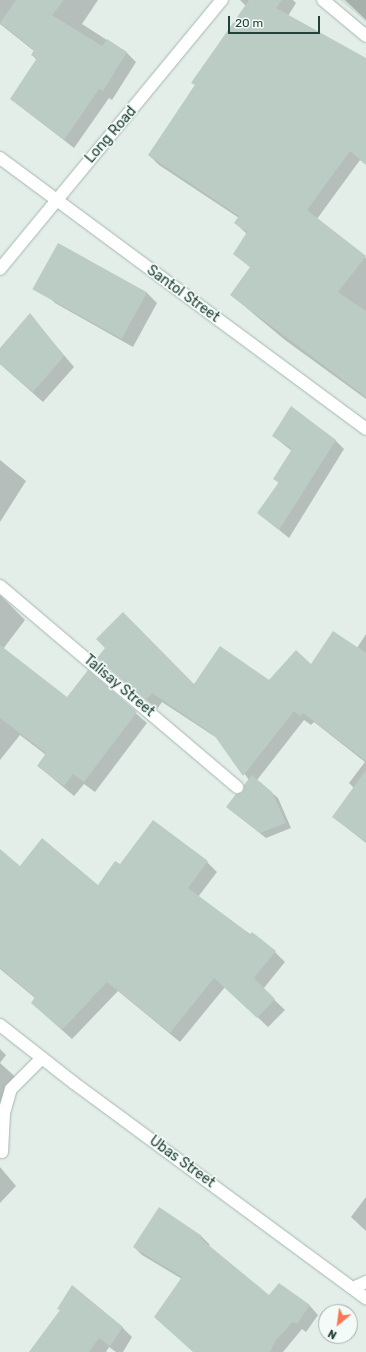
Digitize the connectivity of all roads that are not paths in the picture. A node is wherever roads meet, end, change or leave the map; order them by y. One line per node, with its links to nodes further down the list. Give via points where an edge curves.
1 (222, 0): 5 (street, Long Road, via 158,81)
2 (323, 0): 3 (street)
3 (366, 36)
4 (0, 158): 5 (street, Santol Street)
5 (55, 200): 6 (street, Long Road); 7 (street, Santol Street)
6 (0, 269)
7 (366, 429)
8 (0, 586): 9 (street, Talisay Street)
9 (237, 787)
10 (0, 1025): 11 (street, Ubas Street)
11 (42, 1058): 12 (street, via 11,1089 4,1113); 14 (street, Ubas Street)
12 (2, 1152)
13 (366, 1282): 14 (street)
14 (353, 1288): 15 (street, Ubas Street)
15 (366, 1298)

